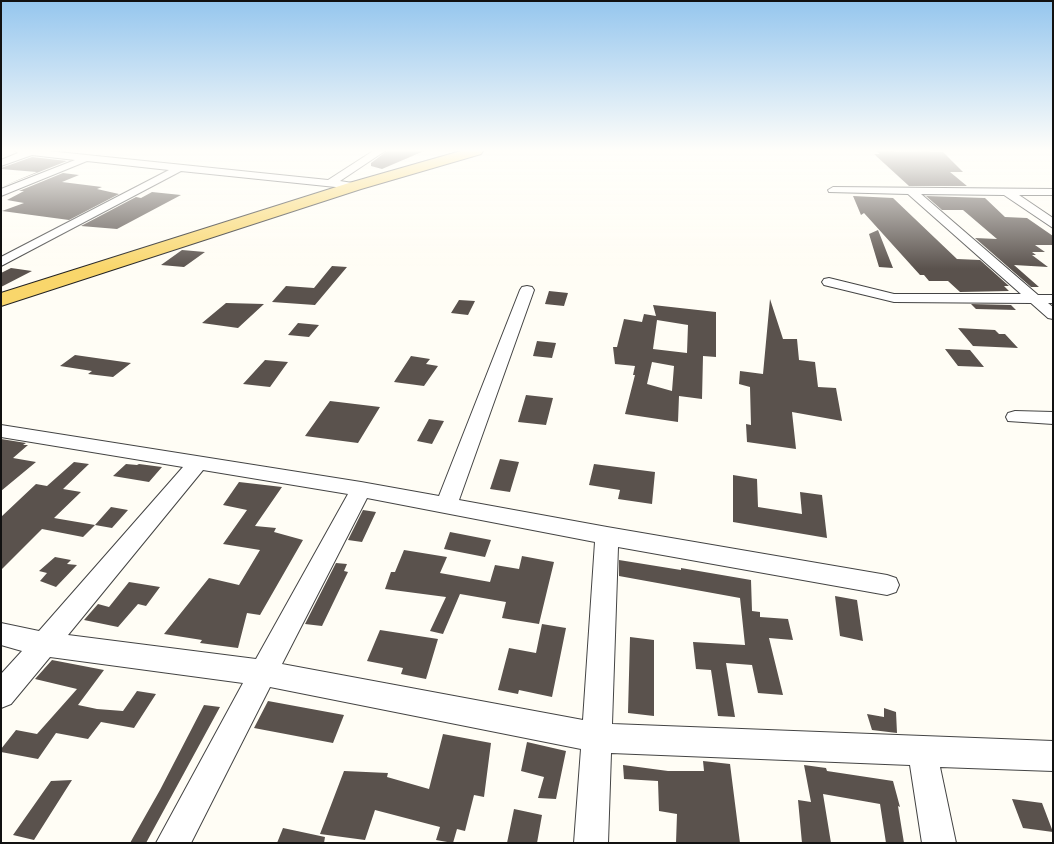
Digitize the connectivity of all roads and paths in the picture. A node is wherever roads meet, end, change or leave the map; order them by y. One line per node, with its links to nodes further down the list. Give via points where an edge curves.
1 (137, 190): 8 (street)
2 (341, 190): 13 (main road)
3 (863, 190): 4 (street)
4 (911, 191): 5 (street); 11 (street)
5 (1006, 191): 6 (street); 7 (street)
6 (1053, 192)
7 (1053, 224)
8 (1, 262)
9 (829, 282): 11 (street, via 894,298)
10 (527, 290): 20 (street)
11 (1036, 299): 12 (street); 14 (street)
12 (1053, 299)
13 (1, 300)
14 (1053, 315)
15 (1015, 417): 16 (street)
16 (1053, 418)
17 (1, 431): 18 (street)
18 (198, 463): 19 (street); 24 (street)
19 (361, 489): 20 (street); 25 (street)
20 (446, 505): 21 (street)
21 (607, 536): 22 (street); 27 (street)
22 (887, 585)
23 (1, 634): 24 (street)
24 (43, 644): 25 (street); 26 (street)
25 (264, 673): 27 (street); 30 (street)
26 (1, 695)
27 (598, 738): 28 (street); 31 (street)
28 (922, 750): 29 (street); 32 (street)
29 (1053, 756)
30 (173, 843)
31 (591, 843)
32 (939, 843)

